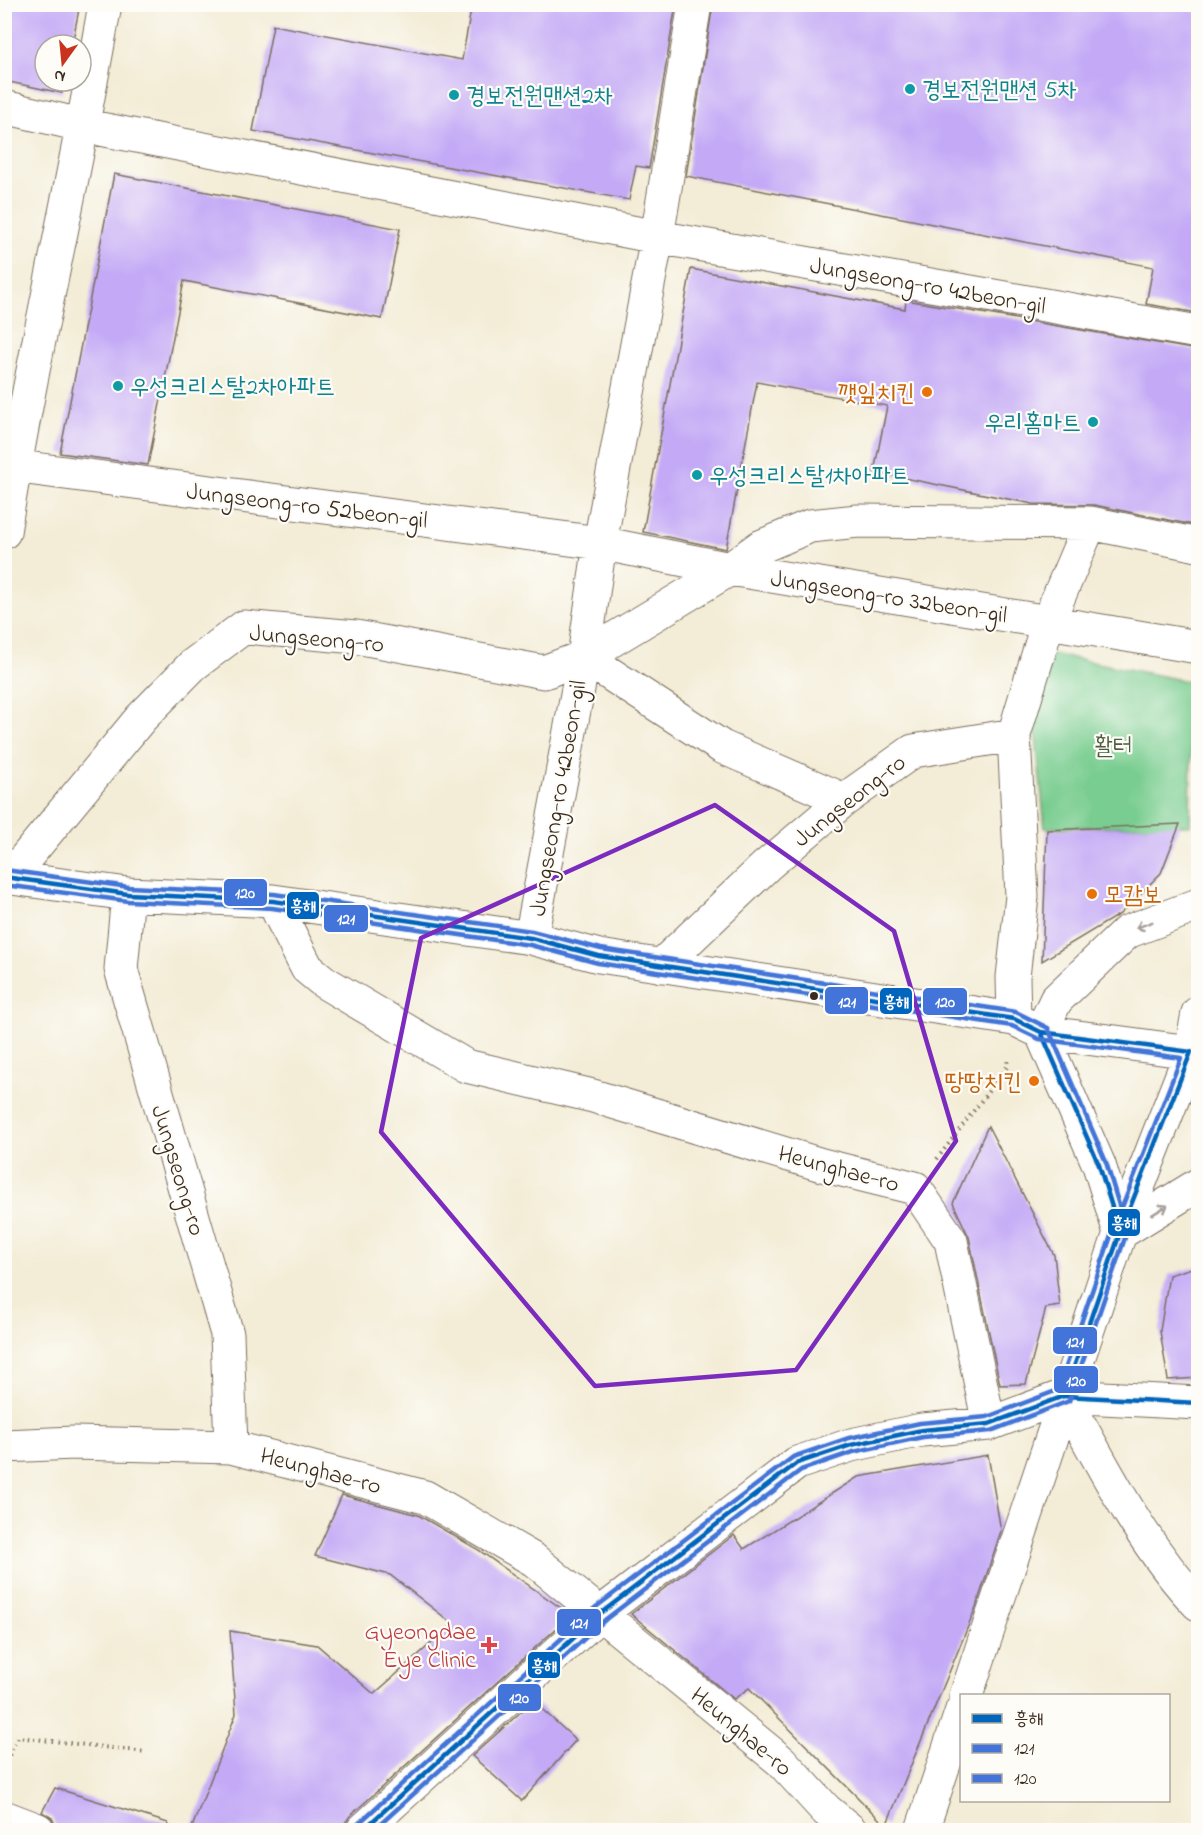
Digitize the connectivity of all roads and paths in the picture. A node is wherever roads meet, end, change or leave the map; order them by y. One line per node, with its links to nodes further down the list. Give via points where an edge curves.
1 (105, 4): 4 (street)
2 (695, 4): 5 (street, Jungseong-ro 42beon-gil)
3 (4, 107): 4 (street)
4 (85, 126): 5 (street); 7 (street)
5 (657, 237): 6 (street, Jungseong-ro 42beon-gil); 10 (street, Jungseong-ro 42beon-gil)
6 (1198, 332)
7 (10, 466): 9 (street); 10 (street, Jungseong-ro 52beon-gil)
8 (1090, 523): 11 (street); 12 (street, Jungseong-ro 42beon-gil, via 858,521 810,526 760,547); 13 (street)
9 (4, 532)
10 (600, 543): 12 (street, Jungseong-ro 52beon-gil); 15 (street, Jungseong-ro 42beon-gil)
11 (1198, 545)
12 (730, 569): 13 (street, Jungseong-ro 32beon-gil); 15 (street, Jungseong-ro 42beon-gil)
13 (1048, 622): 14 (street, Jungseong-ro 32beon-gil); 16 (street)
14 (1198, 647)
15 (584, 657): 17 (street, via 722,747); 18 (street, Jungseong-ro, via 544,672 356,637 244,627 193,665 141,718); 22 (street, Jungseong-ro 42beon-gil)
16 (1014, 735): 17 (street, Jungseong-ro, via 913,751); 25 (street, via 1022,896 1013,977)
17 (844, 800): 23 (street, Jungseong-ro, via 765,866)
18 (7, 878): 19 (street, Jungseong-ro)
19 (128, 894): 20 (street, Jungseong-ro); 34 (street, Jungseong-ro, via 122,969 227,1334)
20 (273, 901): 22 (street, Jungseong-ro); 28 (street, Heunghae-ro, via 307,968 466,1066 592,1096 822,1166)
21 (1198, 905): 25 (street, one-way to 25, via 1127,932)
22 (531, 938): 23 (street, Jungseong-ro, via 599,956)
23 (661, 966): 25 (street, Jungseong-ro)
24 (1198, 1013): 26 (street)
25 (1028, 1026): 26 (street, Jungseong-ro); 28 (path, via 1007,1067); 29 (street, via 1099,1165)
26 (1195, 1052): 29 (street)
27 (1198, 1185): 29 (street, one-way to 27)
28 (915, 1188): 32 (street, Heunghae-ro, via 951,1241)
29 (1120, 1233): 30 (street)
30 (1064, 1396): 31 (street); 32 (street); 35 (street, via 1168,1573); 37 (street)
31 (1198, 1403)
32 (989, 1424): 36 (street, via 922,1430 851,1445 797,1463)
33 (4, 1446): 34 (street, Heunghae-ro, via 74,1443)
34 (231, 1447): 36 (street, Heunghae-ro, via 424,1497 534,1560)
35 (1198, 1604)
36 (601, 1614): 43 (street); 44 (street, Heunghae-ro, via 782,1761 826,1810)
37 (966, 1694)
38 (960, 1716): 45 (street)
39 (146, 1752): 40 (path, via 18,1737)
40 (4, 1766)
41 (4, 1817): 42 (street)
42 (38, 1830)
43 (363, 1830)
44 (850, 1830)
45 (922, 1830)

